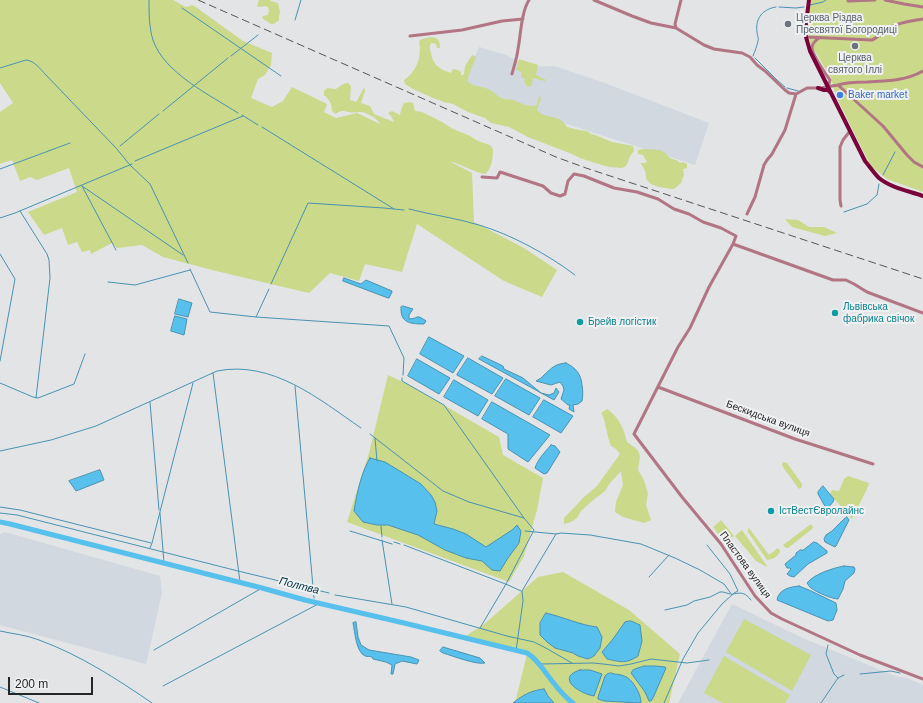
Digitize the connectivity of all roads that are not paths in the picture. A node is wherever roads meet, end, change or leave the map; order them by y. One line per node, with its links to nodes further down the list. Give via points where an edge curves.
1 (529, 0): 10 (street)
2 (594, 0): 11 (street, via 651,23)
3 (681, 0): 11 (street)
4 (809, 0): 13 (main road)
5 (875, 0): 7 (street)
6 (886, 0): 8 (street)
7 (848, 1)
8 (923, 7)
9 (923, 19): 14 (street, via 890,27 872,40)
10 (523, 20): 12 (street); 16 (street)
11 (676, 28): 22 (street, via 714,49 742,53 750,57 784,90)
12 (410, 36)
13 (806, 37): 14 (street); 17 (main road)
14 (820, 37): 19 (street, via 812,49 830,80)
15 (923, 71): 18 (street, via 897,80)
16 (512, 74)
17 (824, 79): 19 (main road); 20 (main road, via 821,88)
18 (838, 85): 19 (street); 24 (street, via 883,126 908,157)
19 (828, 87): 20 (street); 21 (main road)
20 (818, 88): 21 (main road); 22 (street, via 807,88)
21 (830, 92): 23 (main road)
22 (796, 94): 28 (street, via 785,130 764,165)
23 (850, 131): 26 (main road, via 865,161 881,179); 27 (street, via 840,147)
24 (923, 167)
25 (482, 177): 29 (street, via 497,178 500,172 543,186 560,196 565,194 568,181 574,174 584,176 614,188 658,199 674,209 736,236)
26 (923, 196)
27 (841, 206)
28 (747, 214)
29 (733, 244): 30 (street, via 833,280 846,280 867,292); 31 (street)
30 (923, 312)
31 (658, 387): 32 (street, Бескидська вулиця, via 795,439); 33 (street, Пластова вулиця, via 634,434 682,498 721,544 755,596 782,619 860,655)
32 (873, 464)
33 (923, 679)

